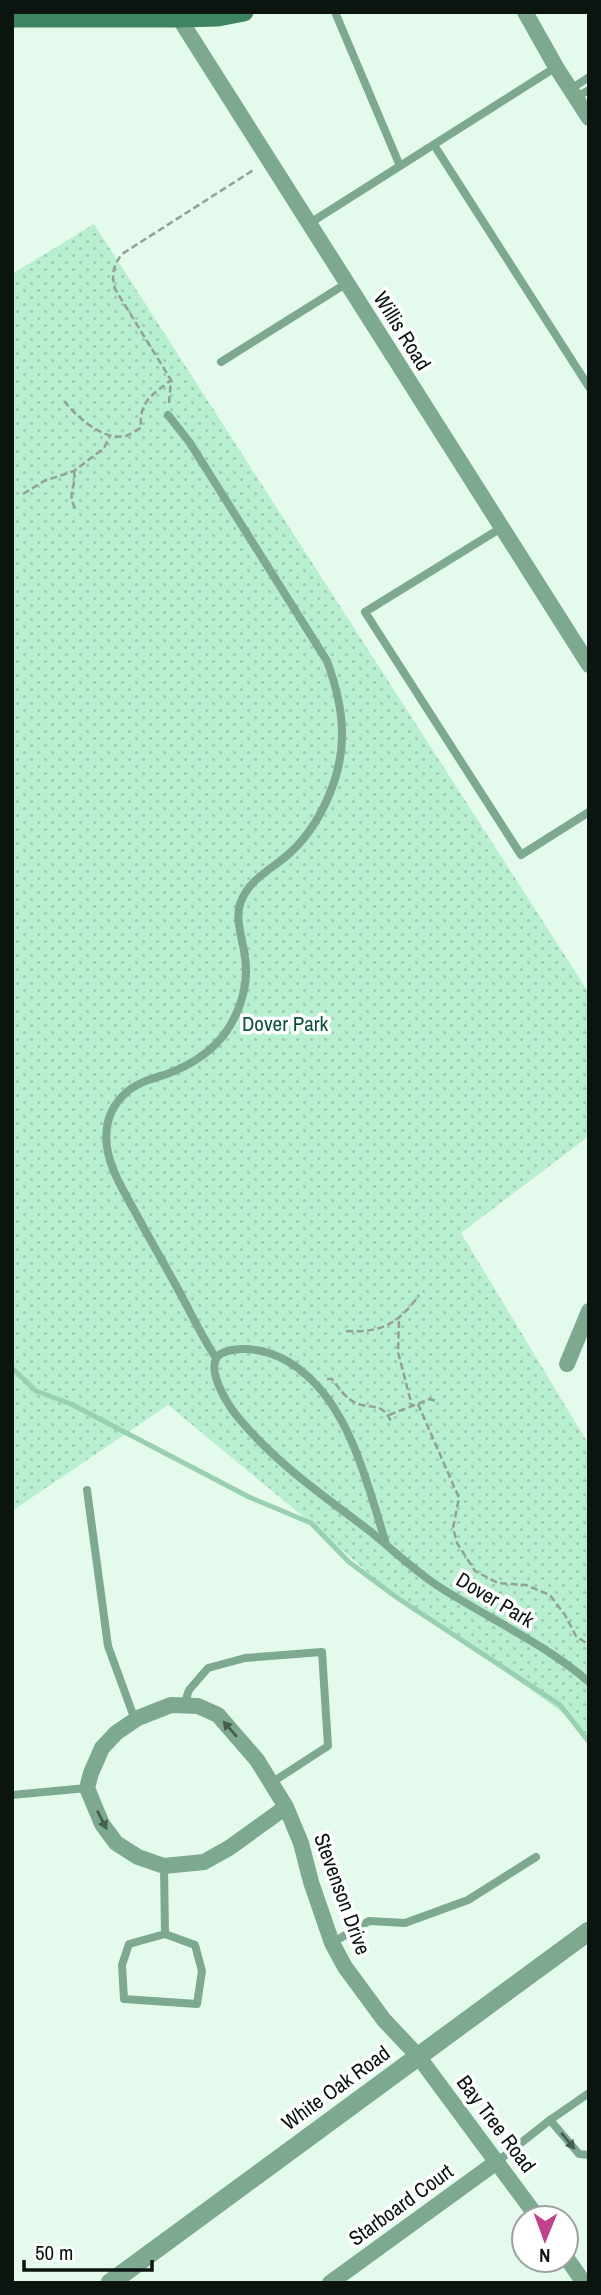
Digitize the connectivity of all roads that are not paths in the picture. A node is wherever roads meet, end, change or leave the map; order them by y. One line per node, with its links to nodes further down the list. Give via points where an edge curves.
1 (244, 12): 5 (main road)
2 (335, 12): 11 (lane)
3 (525, 12): 6 (street)
4 (12, 18): 5 (main road)
5 (179, 18): 12 (street, Willis Road)
6 (556, 67): 8 (street); 10 (lane)
7 (589, 77): 8 (lane)
8 (578, 92): 9 (street)
9 (589, 118)
10 (434, 145): 11 (lane); 15 (lane)
11 (400, 166): 12 (lane)
12 (310, 223): 13 (street, Willis Road)
13 (347, 283): 14 (lane); 17 (street, Willis Road)
14 (221, 362)
15 (589, 387)
16 (167, 415): 21 (lane, via 190,443 327,661 342,730 341,752 320,813 307,835 262,873 240,905 246,985 227,1031 197,1062 131,1088 110,1112 106,1128 110,1160 122,1188)
17 (501, 528): 18 (street, Willis Road); 19 (lane, via 365,612 521,855)
18 (589, 666)
19 (589, 812)
20 (589, 1311): 22 (street)
21 (216, 1358): 24 (lane, Dover Park, via 220,1388 250,1432); 24 (lane, Dover Park, via 238,1349 265,1351 298,1369 320,1389 353,1446)
22 (567, 1364)
23 (87, 1490): 27 (lane, via 108,1646)
24 (386, 1544): 25 (lane, Dover Park, via 440,1587)
25 (589, 1682)
26 (184, 1705): 27 (street, Stevenson Drive, via 171,1704); 28 (street, Stevenson Drive, one-way to 26, via 218,1715); 28 (lane, via 189,1690 208,1668 245,1658 322,1652 328,1746)
27 (135, 1720): 29 (street, Stevenson Drive, via 102,1748)
28 (271, 1783): 31 (street, Stevenson Drive)
29 (87, 1788): 30 (lane); 33 (street, one-way to 33, via 102,1824 116,1843)
30 (12, 1795)
31 (286, 1807): 33 (street, via 204,1862); 36 (street, Stevenson Drive)
32 (536, 1857): 36 (lane, via 468,1900 405,1923 369,1922)
33 (164, 1866): 35 (lane)
34 (589, 1931): 37 (street, White Oak Road)
35 (165, 1934): 35 (lane, via 129,1944 122,1965 124,1999 197,2004 202,1971 195,1945)
36 (332, 1942): 37 (street, Stevenson Drive, via 384,2020)
37 (418, 2056): 41 (street, Bay Tree Road); 43 (street, White Oak Road)
38 (589, 2094): 39 (lane)
39 (550, 2120): 40 (lane, one-way to 40, via 579,2154); 41 (lane)
40 (589, 2155)
41 (498, 2161): 42 (street, Bay Tree Road); 44 (street, Starboard Court)
42 (528, 2204)
43 (110, 2283)
44 (330, 2283)

